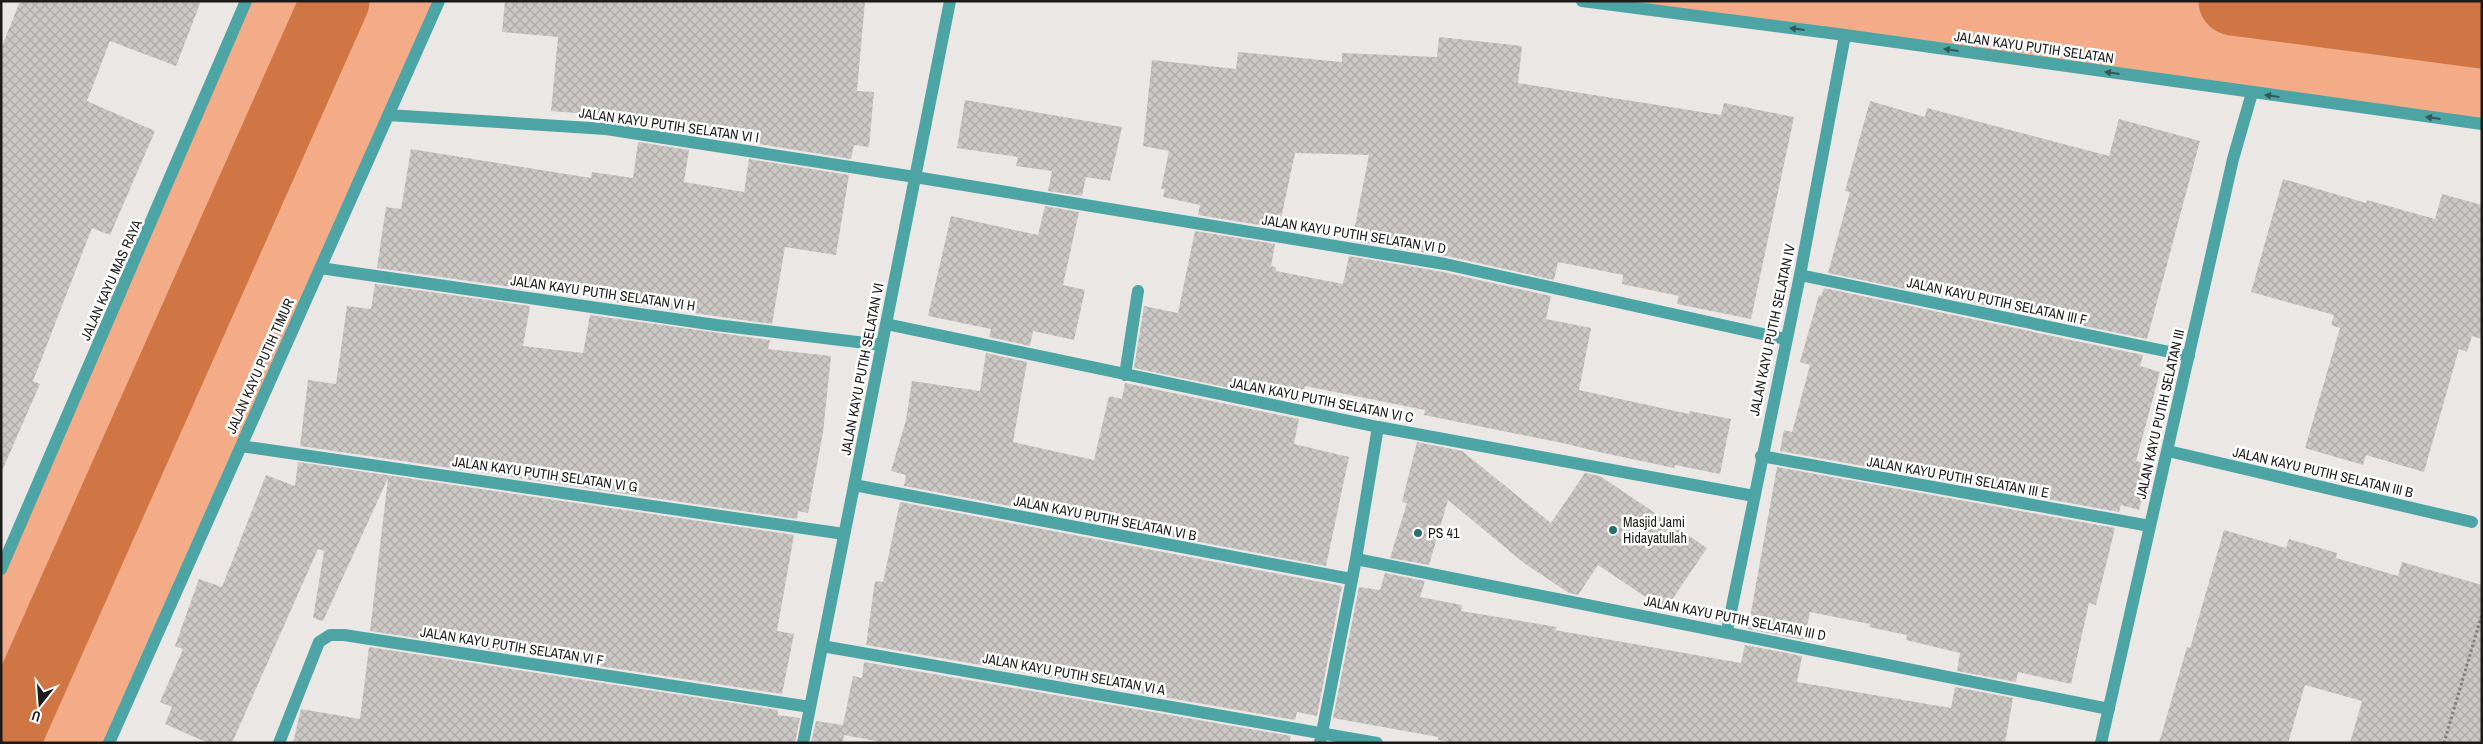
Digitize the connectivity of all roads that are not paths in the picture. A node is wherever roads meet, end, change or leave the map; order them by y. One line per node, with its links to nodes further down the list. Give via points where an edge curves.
1 (246, 1): 28 (street, JALAN KAYU MAS RAYA)
2 (438, 1): 7 (street, JALAN KAYU PUTIH TIMUR)
3 (950, 1): 9 (street, JALAN KAYU PUTIH SELATAN VI)
4 (1582, 1): 5 (street, JALAN KAYU PUTIH SELATAN, one-way to 4)
5 (1846, 35): 6 (street, JALAN KAYU PUTIH SELATAN, one-way to 5); 11 (street, JALAN KAYU PUTIH SELATAN IV)
6 (2252, 93): 8 (street, JALAN KAYU PUTIH SELATAN, one-way to 6); 16 (street, JALAN KAYU PUTIH SELATAN III, via 2233,160)
7 (388, 114): 9 (street, JALAN KAYU PUTIH SELATAN VI I, via 606,129); 10 (street, JALAN KAYU PUTIH TIMUR)
8 (2482, 124)
9 (915, 177): 13 (street, JALAN KAYU PUTIH SELATAN VI); 14 (street, JALAN KAYU PUTIH SELATAN VI D, via 1445,264)
10 (320, 268): 15 (street, JALAN KAYU PUTIH SELATAN VI H); 19 (street, JALAN KAYU PUTIH TIMUR)
11 (1800, 275): 14 (street, JALAN KAYU PUTIH SELATAN IV); 16 (street, JALAN KAYU PUTIH SELATAN III F)
12 (1138, 291): 17 (street)
13 (886, 324): 15 (street, JALAN KAYU PUTIH SELATAN VI); 17 (street, JALAN KAYU PUTIH SELATAN VI C)
14 (1785, 339): 21 (street, JALAN KAYU PUTIH SELATAN IV)
15 (882, 345): 22 (street, JALAN KAYU PUTIH SELATAN VI)
16 (2189, 356): 20 (street, JALAN KAYU PUTIH SELATAN III)
17 (1125, 375): 18 (street, JALAN KAYU PUTIH SELATAN VI C)
18 (1378, 427): 23 (street, JALAN KAYU PUTIH SELATAN VI C); 27 (street)
19 (240, 446): 26 (street, JALAN KAYU PUTIH SELATAN VI G); 35 (street, JALAN KAYU PUTIH TIMUR)
20 (2168, 452): 24 (street, JALAN KAYU PUTIH SELATAN III B); 25 (street, JALAN KAYU PUTIH SELATAN III)
21 (1762, 456): 23 (street, JALAN KAYU PUTIH SELATAN IV); 25 (street, JALAN KAYU PUTIH SELATAN III E)
22 (854, 486): 26 (street, JALAN KAYU PUTIH SELATAN VI); 29 (street, JALAN KAYU PUTIH SELATAN VI B)
23 (1754, 496): 30 (street, JALAN KAYU PUTIH SELATAN IV)
24 (2472, 522)
25 (2150, 526): 33 (street, JALAN KAYU PUTIH SELATAN III)
26 (844, 534): 31 (street, JALAN KAYU PUTIH SELATAN VI)
27 (1356, 559): 29 (street); 30 (street, JALAN KAYU PUTIH SELATAN III D)
28 (1, 569)
29 (1351, 580): 34 (street)
30 (1727, 631): 33 (street, JALAN KAYU PUTIH SELATAN III D)
31 (822, 646): 32 (street, JALAN KAYU PUTIH SELATAN VI); 34 (street, JALAN KAYU PUTIH SELATAN VI A)
32 (810, 707): 36 (street, JALAN KAYU PUTIH SELATAN VI F, via 330,635 319,642); 37 (street, JALAN KAYU PUTIH SELATAN VI)
33 (2109, 709): 39 (street, JALAN KAYU PUTIH SELATAN III)
34 (1321, 738): 38 (street, JALAN KAYU PUTIH SELATAN VI A)
35 (109, 743)
36 (278, 743)
37 (803, 743)
38 (1376, 743)
39 (2101, 743)

